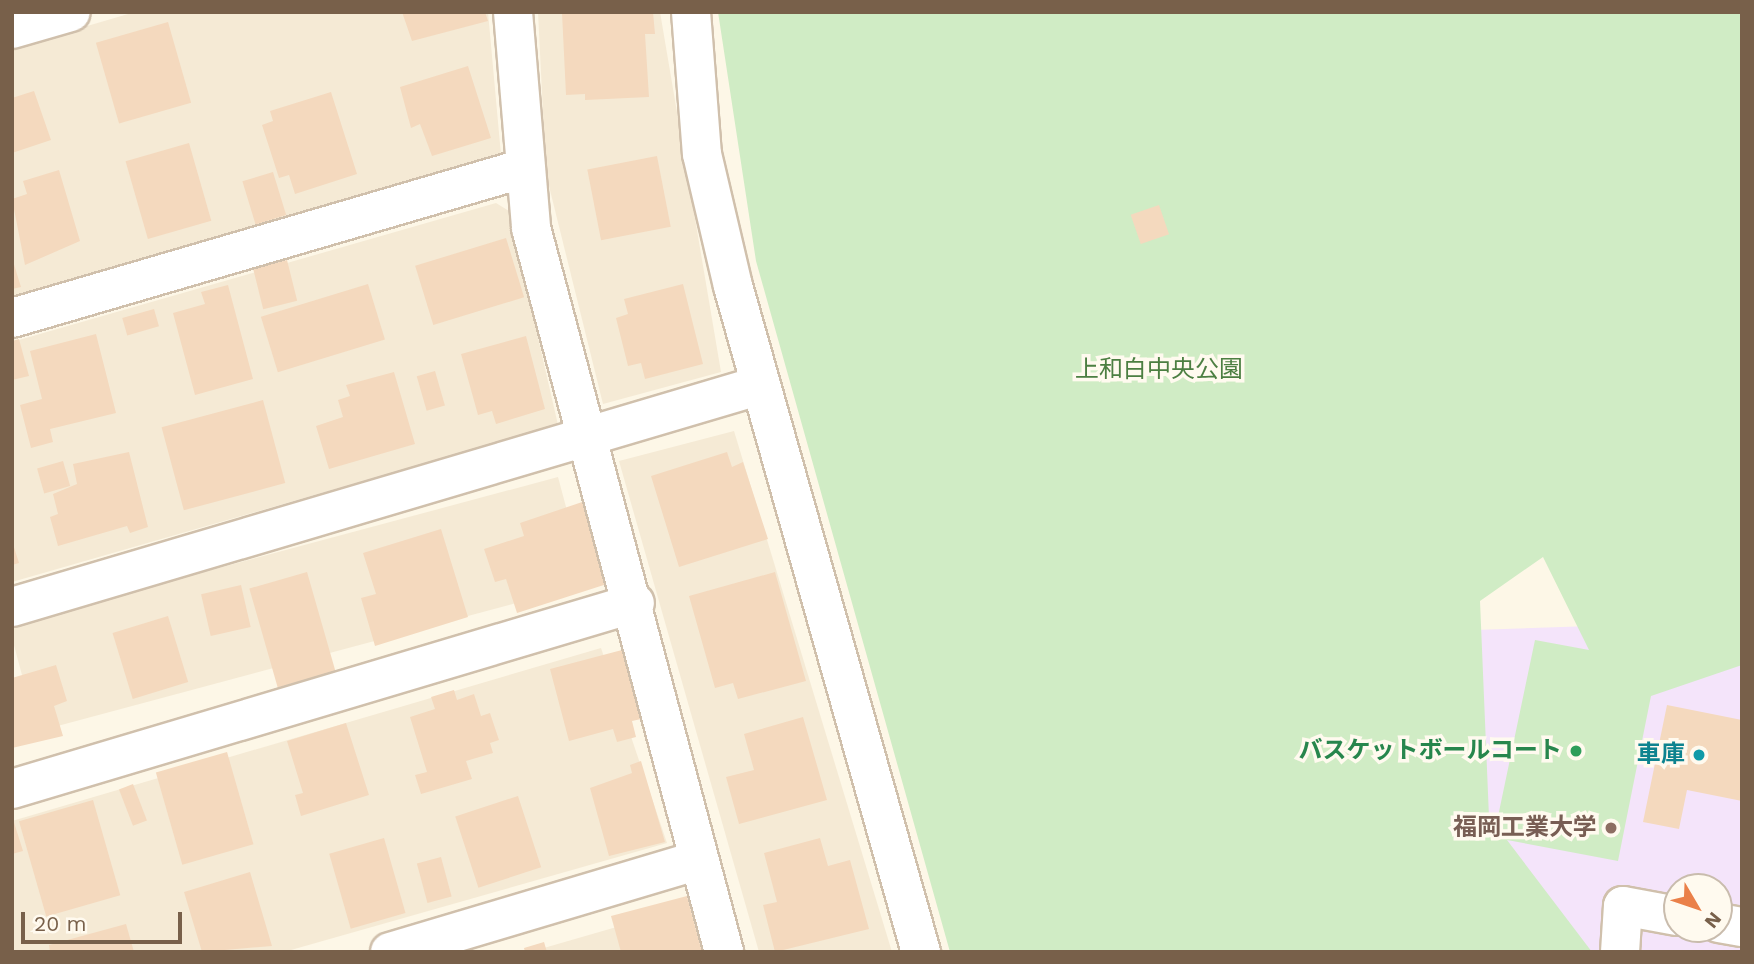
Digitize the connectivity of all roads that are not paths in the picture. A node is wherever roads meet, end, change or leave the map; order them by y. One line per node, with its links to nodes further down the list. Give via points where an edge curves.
1 (71, 12): 4 (street)
2 (513, 12): 5 (street)
3 (691, 12): 7 (street, via 702,154)
4 (12, 29)
5 (525, 167): 6 (street); 8 (street, via 531,228)
6 (12, 318)
7 (761, 385): 8 (street); 16 (street)
8 (584, 438): 9 (street); 10 (street)
9 (635, 603): 11 (street); 12 (street)
10 (12, 607)
11 (12, 789)
12 (696, 861): 14 (street); 15 (street)
13 (1663, 913): 17 (street, via 1623,906)
14 (390, 952)
15 (724, 952)
16 (921, 952)
17 (1620, 952)

